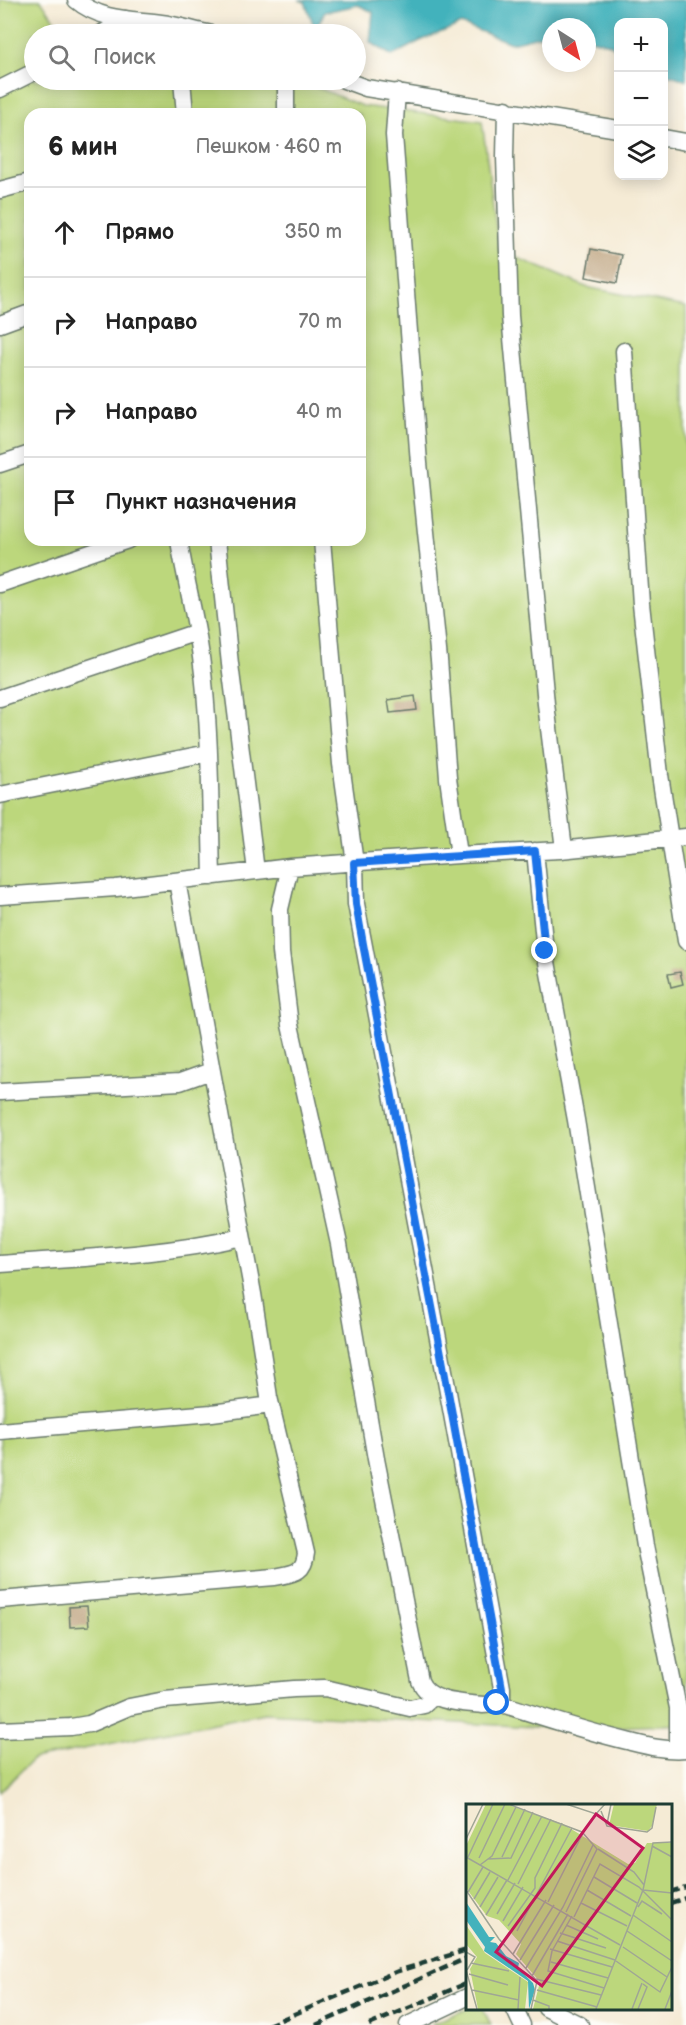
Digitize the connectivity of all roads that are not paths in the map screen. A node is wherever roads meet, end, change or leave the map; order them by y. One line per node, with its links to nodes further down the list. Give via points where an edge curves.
1 (76, 0): 2 (street, via 96,13)
2 (126, 20): 3 (street); 4 (street)
3 (119, 24)
4 (146, 24)
5 (24, 77): 7 (street)
6 (366, 88): 10 (street)
7 (0, 89)
8 (183, 90): 11 (street)
9 (286, 90): 12 (street)
10 (397, 92): 13 (street); 37 (street, via 394,135 418,451 448,778)
11 (184, 108)
12 (286, 108)
13 (506, 109): 14 (street); 35 (street, via 510,316 546,704)
14 (614, 128)
15 (668, 139): 16 (street)
16 (686, 142)
17 (24, 184): 18 (street)
18 (0, 190)
19 (24, 315): 20 (street)
20 (0, 324)
21 (624, 351): 34 (street, via 641,604)
22 (24, 456): 23 (street)
23 (0, 464)
24 (111, 546): 28 (street)
25 (180, 546): 29 (street)
26 (218, 546): 40 (street)
27 (323, 546): 38 (street, via 341,765)
28 (0, 584)
29 (197, 632): 30 (street); 31 (street)
30 (0, 698)
31 (208, 753): 32 (street); 41 (street)
32 (0, 795)
33 (686, 837): 34 (street)
34 (669, 838): 35 (street); 44 (street)
35 (564, 849): 36 (street)
36 (535, 851): 37 (street); 55 (street, via 545,951)
37 (459, 855): 38 (street)
38 (354, 863): 39 (street); 53 (street, via 363,944 439,1342)
39 (290, 867): 40 (street); 52 (street, via 280,909 290,1025 339,1244 420,1681 423,1689)
40 (256, 871): 41 (street)
41 (212, 877): 42 (street)
42 (177, 881): 43 (street); 45 (street)
43 (0, 896)
44 (686, 940)
45 (211, 1071): 46 (street, via 180,1082); 47 (street)
46 (0, 1092)
47 (243, 1237): 48 (street, via 124,1254); 49 (street)
48 (0, 1264)
49 (271, 1405): 50 (street); 51 (street, via 306,1552 301,1569 275,1577)
50 (0, 1431)
51 (0, 1600)
52 (434, 1696): 53 (street); 54 (street, via 424,1705 410,1708 325,1688 294,1689 156,1702 71,1727)
53 (502, 1704): 55 (street, via 599,1735 669,1750)
54 (0, 1730)
55 (682, 1749)
56 (466, 1997): 59 (street)
57 (515, 2010): 60 (street)
58 (550, 2010): 61 (street)
59 (408, 2025)
60 (522, 2025)
61 (580, 2025)

